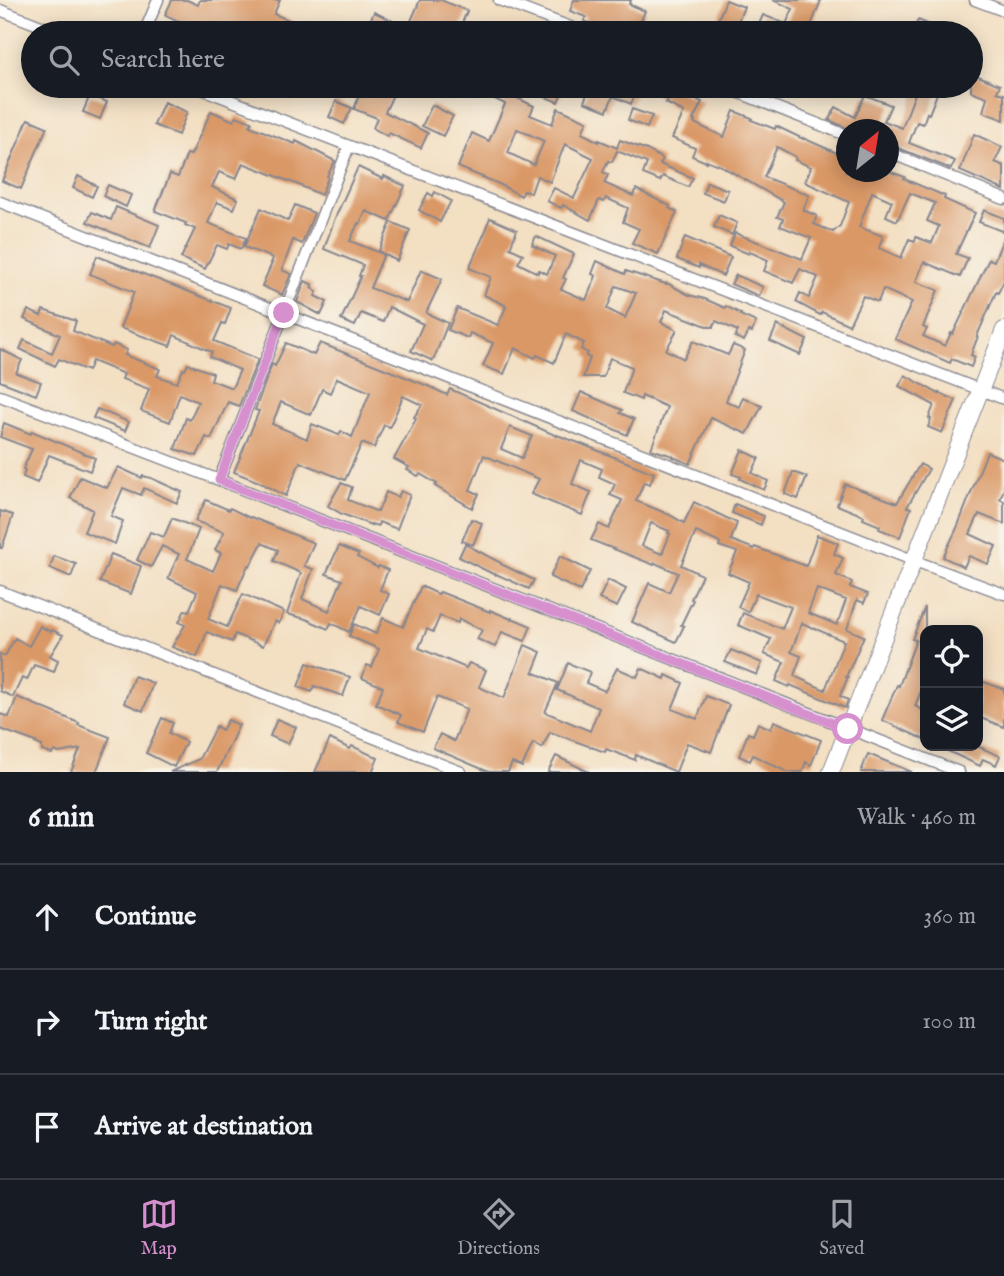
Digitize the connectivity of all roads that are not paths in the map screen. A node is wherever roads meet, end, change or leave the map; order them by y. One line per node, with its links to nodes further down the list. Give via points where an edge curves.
1 (158, 0): 7 (street)
2 (499, 0): 8 (street)
3 (975, 0): 5 (street)
4 (0, 10): 6 (street)
5 (1004, 11)
6 (28, 21)
7 (149, 21)
8 (554, 21)
9 (225, 98): 12 (street)
10 (752, 98): 11 (street)
11 (836, 131)
12 (349, 146): 16 (street); 18 (street)
13 (899, 156): 14 (street)
14 (1004, 199)
15 (0, 202): 16 (street)
16 (284, 313): 21 (street); 22 (street)
17 (1004, 330): 18 (main road)
18 (980, 390): 20 (street); 22 (main road)
19 (0, 396): 21 (street)
20 (1004, 399)
21 (219, 480): 25 (street)
22 (915, 561): 24 (street); 25 (main road)
23 (0, 591): 26 (street)
24 (1004, 594)
25 (848, 729): 27 (main road); 28 (street)
26 (461, 772)
27 (831, 772)
28 (959, 772)

